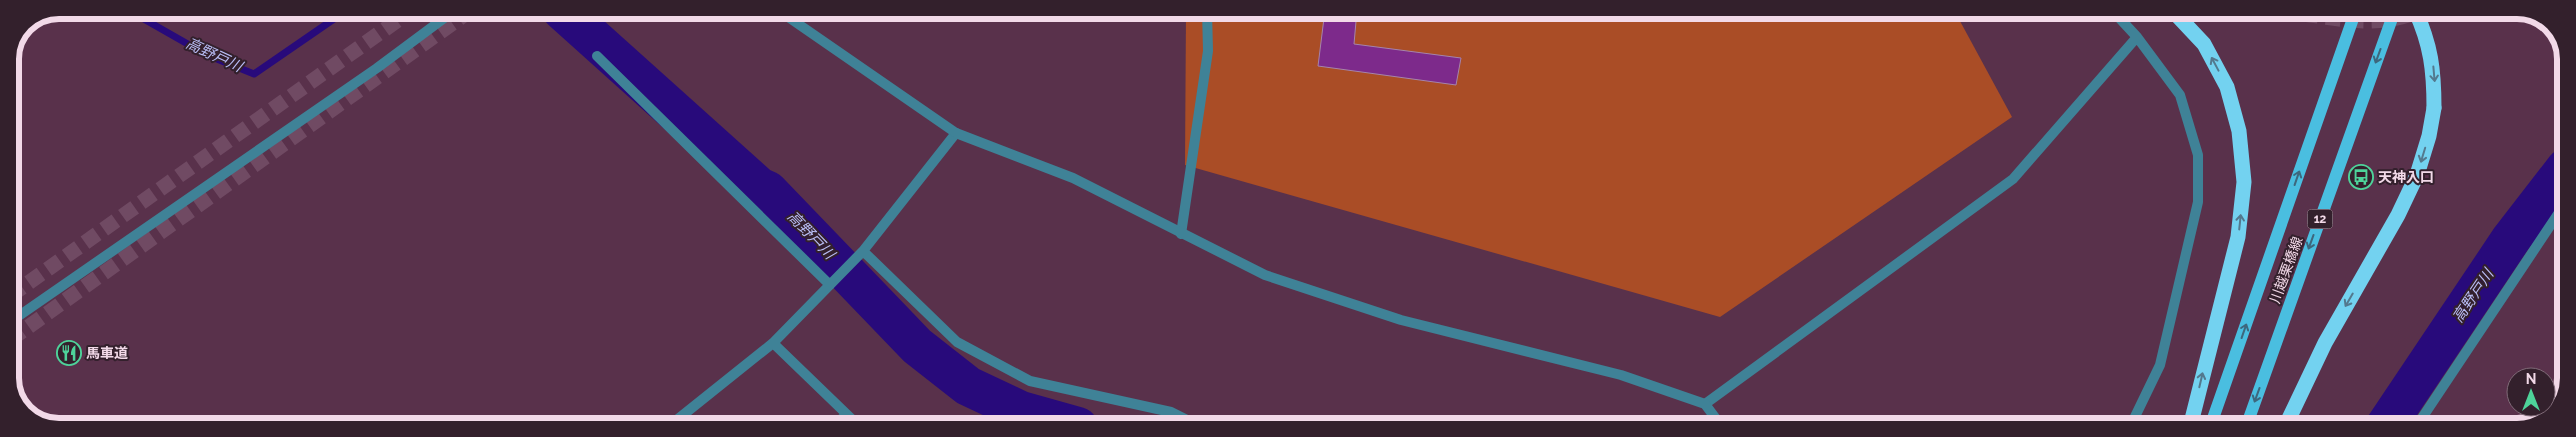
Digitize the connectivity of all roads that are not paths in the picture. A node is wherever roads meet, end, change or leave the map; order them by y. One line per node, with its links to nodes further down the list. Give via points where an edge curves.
1 (443, 19): 16 (street, via 352,86)
2 (791, 19): 11 (street)
3 (1207, 19): 13 (street, via 1208,50)
4 (2120, 19): 9 (street)
5 (2180, 19): 26 (highway, one-way to 5, via 2238,236 2244,182 2239,131 2227,87 2204,44)
6 (2353, 19): 27 (main road, 川越栗橋線 / 12, one-way to 6)
7 (2391, 19): 28 (main road, 川越栗橋線 / 12, one-way to 28)
8 (2419, 19): 29 (highway, one-way to 29, bridge, via 2430,47 2434,108 2417,175 2398,215 2325,343)
9 (2137, 38): 18 (street, via 2013,179); 25 (street, via 2180,95 2198,155 2198,202 2160,365)
10 (597, 56): 15 (street)
11 (956, 134): 13 (street, via 1073,178); 14 (street)
12 (2557, 216): 30 (street)
13 (1181, 234): 18 (street, via 1265,275 1401,320 1621,375)
14 (863, 251): 15 (street); 23 (street, via 957,342 1030,380 1171,412)
15 (830, 284): 17 (street)
16 (19, 316)
17 (773, 343): 19 (street); 20 (street)
18 (1705, 404): 24 (street)
19 (846, 415): 21 (street); 22 (street)
20 (679, 418)
21 (842, 418)
22 (850, 418)
23 (1183, 418)
24 (1715, 418)
25 (2134, 418)
26 (2192, 418)
27 (2213, 418)
28 (2249, 418)
29 (2289, 418)
30 (2422, 418)

